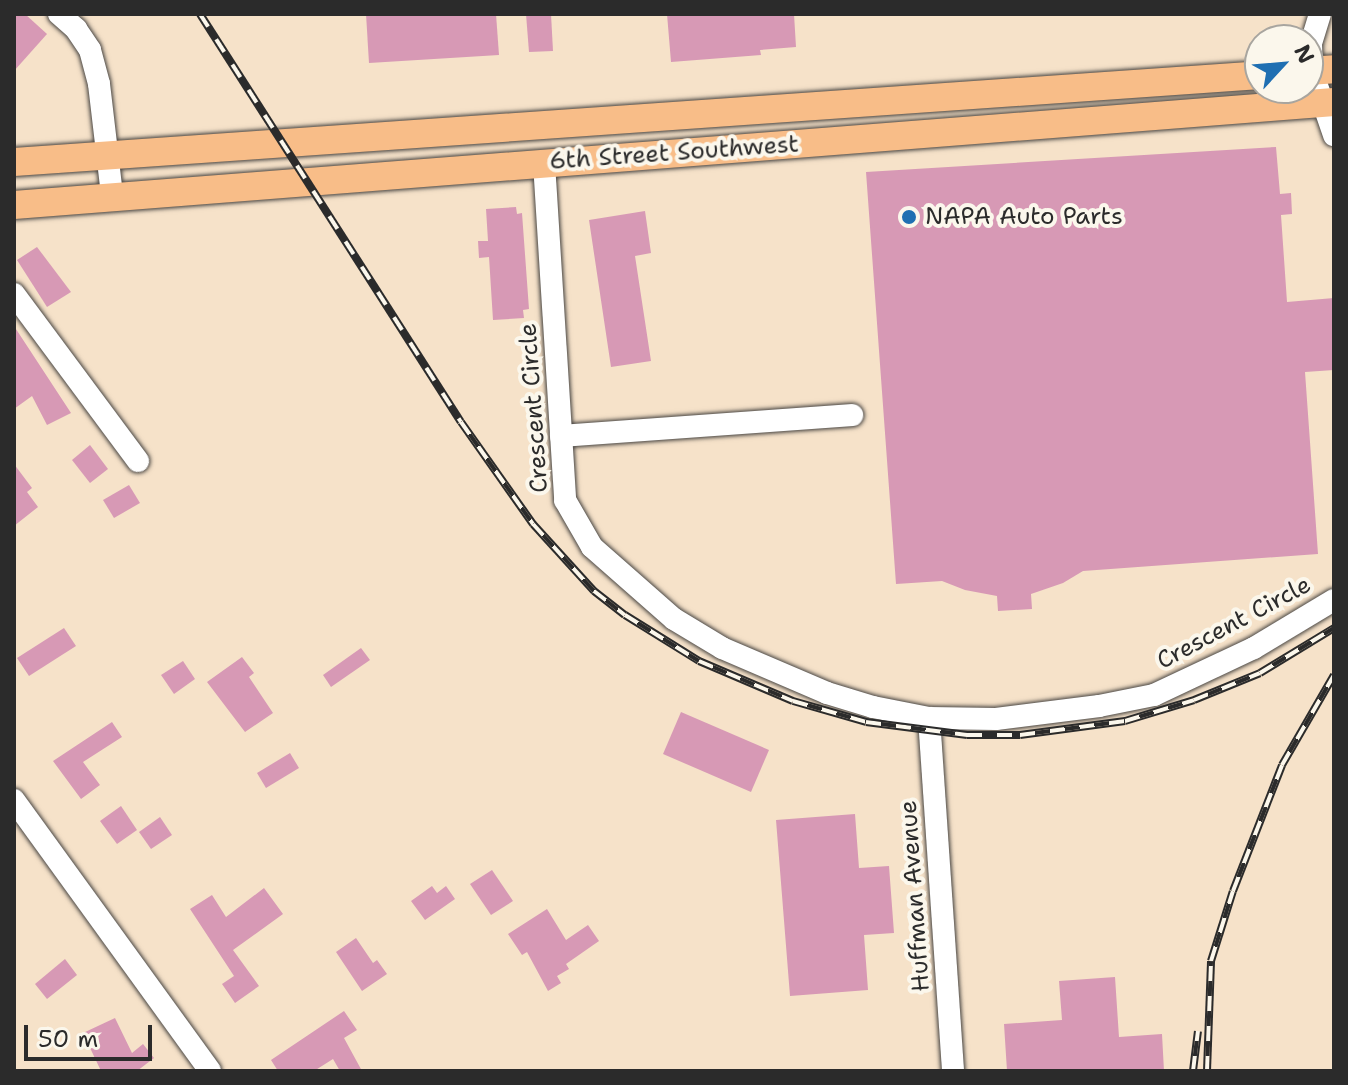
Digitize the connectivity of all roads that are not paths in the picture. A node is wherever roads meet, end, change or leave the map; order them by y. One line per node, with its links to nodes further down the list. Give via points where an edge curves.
1 (59, 14): 5 (street, via 90,50)
2 (1244, 76): 5 (main road, 6th Street Southwest)
3 (1328, 102): 4 (street); 7 (main road, 6th Street Southwest)
4 (1334, 135)
5 (108, 156): 6 (main road, 6th Street Southwest); 8 (street)
6 (14, 162)
7 (544, 163): 8 (main road, 6th Street Southwest); 12 (street, Crescent Circle)
8 (112, 195): 9 (main road, 6th Street Southwest)
9 (14, 205)
10 (14, 294): 13 (street)
11 (852, 415): 12 (street)
12 (561, 436): 15 (street, Crescent Circle, via 565,500 592,547 674,619 722,648 827,693)
13 (138, 461)
14 (1334, 600): 15 (street, Crescent Circle, via 1254,648 1154,695 1009,717)
15 (929, 718): 18 (street, Huffman Avenue)
16 (14, 800): 17 (street)
17 (210, 1071)
18 (953, 1071)

